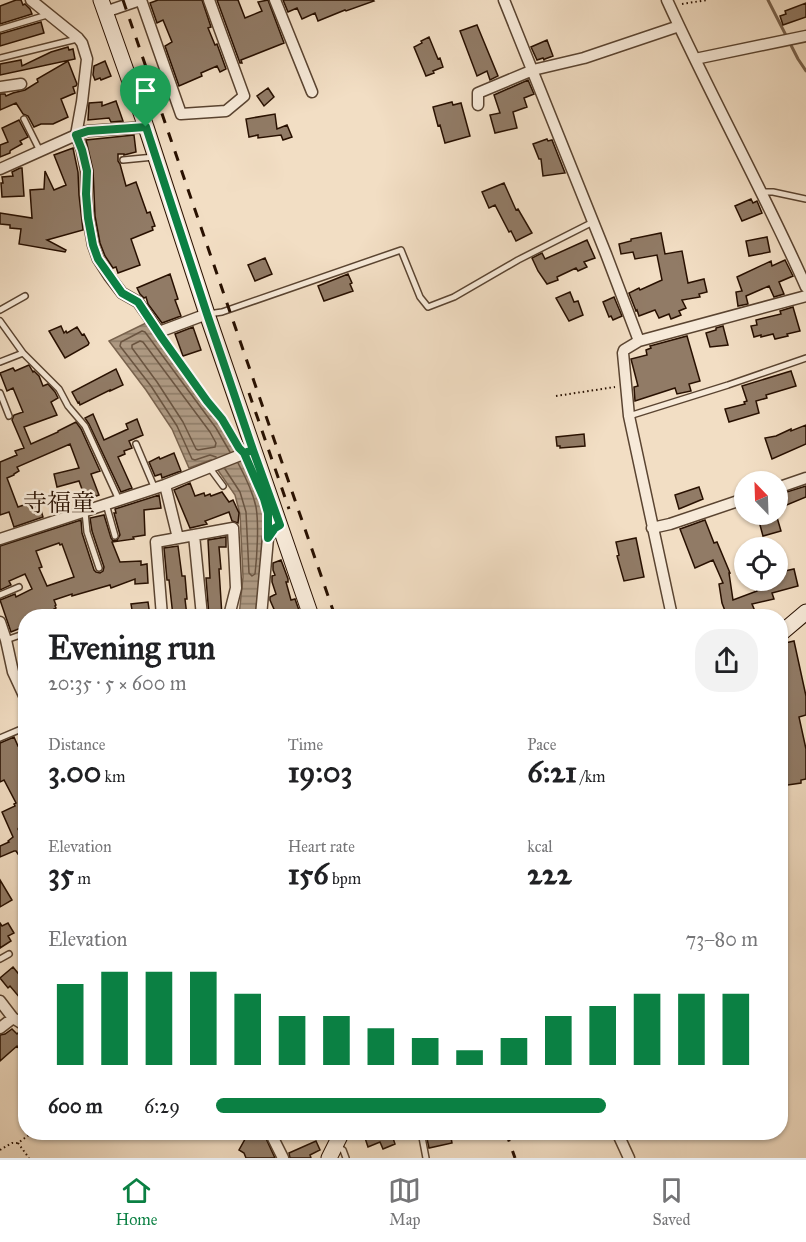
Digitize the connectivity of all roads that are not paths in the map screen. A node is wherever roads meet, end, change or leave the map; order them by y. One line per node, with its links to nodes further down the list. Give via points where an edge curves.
1 (31, 0): 8 (street)
2 (140, 0): 3 (street, via 181,114 226,111 244,96); 7 (street)
3 (209, 0)
4 (275, 0): 18 (street)
5 (504, 0): 15 (street)
6 (668, 3): 9 (street)
7 (103, 6): 21 (street)
8 (49, 15): 10 (lane); 12 (street)
9 (679, 26): 14 (street); 15 (street, via 584,58)
10 (0, 29)
11 (806, 36): 14 (street)
12 (78, 39): 13 (lane); 22 (street, via 87,59)
13 (0, 58)
14 (694, 59): 27 (street)
15 (533, 70): 19 (street, via 478,93); 29 (street)
16 (21, 84): 17 (street)
17 (0, 87)
18 (312, 92)
19 (478, 105)
20 (24, 119): 23 (lane)
21 (146, 127): 22 (street); 24 (street)
22 (76, 135): 23 (street); 36 (street, via 87,171 88,218 98,259 122,293 138,302)
23 (40, 151): 26 (street)
24 (155, 157): 25 (lane); 34 (street)
25 (123, 160)
26 (0, 169)
27 (762, 192): 28 (lane); 30 (street)
28 (806, 199)
29 (594, 222): 34 (lane, via 428,307 401,250); 37 (street)
30 (806, 287)
31 (25, 296): 33 (lane)
32 (806, 296): 37 (street)
33 (0, 310)
34 (207, 314): 36 (street); 45 (street)
35 (0, 321): 38 (lane)
36 (159, 332): 45 (lane, via 239,448)
37 (639, 341): 43 (street, via 623,353)
38 (23, 353): 40 (lane); 51 (lane, via 59,389 86,426)
39 (806, 358): 43 (lane)
40 (0, 362)
41 (0, 393): 42 (lane)
42 (9, 416)
43 (629, 416): 56 (street)
44 (136, 444): 50 (lane)
45 (249, 452): 46 (street); 55 (street); 60 (lane, via 268,513)
46 (209, 467): 49 (lane); 50 (street)
47 (806, 478): 48 (street)
48 (788, 484)
49 (223, 486)
50 (160, 487): 51 (street); 59 (street)
51 (119, 500): 53 (street)
52 (734, 502): 56 (street)
53 (106, 504): 54 (street); 58 (lane)
54 (85, 511): 61 (street); 62 (lane, via 87,532)
55 (280, 525): 60 (street); 69 (street)
56 (652, 528): 70 (street)
57 (194, 535): 59 (street); 66 (street); 67 (street, via 233,528 236,588)
58 (115, 536)
59 (178, 538): 65 (street, via 156,542)
60 (268, 538): 68 (street)
61 (0, 539)
62 (99, 568)
63 (19, 587): 64 (lane)
64 (0, 595)
65 (161, 609)
66 (201, 609)
67 (231, 609)
68 (262, 609)
69 (309, 609)
70 (670, 609)
71 (806, 612): 73 (street)
72 (0, 622): 75 (street)
73 (788, 627)
74 (18, 637): 75 (lane)
75 (4, 644): 76 (street)
76 (18, 682)
77 (18, 730): 78 (lane)
78 (0, 738)
79 (9, 954): 80 (lane)
80 (0, 959)
81 (0, 1000): 82 (street)
82 (13, 1018): 83 (street); 84 (street)
83 (18, 1021)
84 (0, 1028)
85 (274, 1140): 89 (street)
86 (423, 1140): 91 (lane)
87 (621, 1140): 92 (street)
88 (335, 1145): 90 (lane)
89 (283, 1158)
90 (346, 1158)
91 (426, 1158)
92 (629, 1158)

